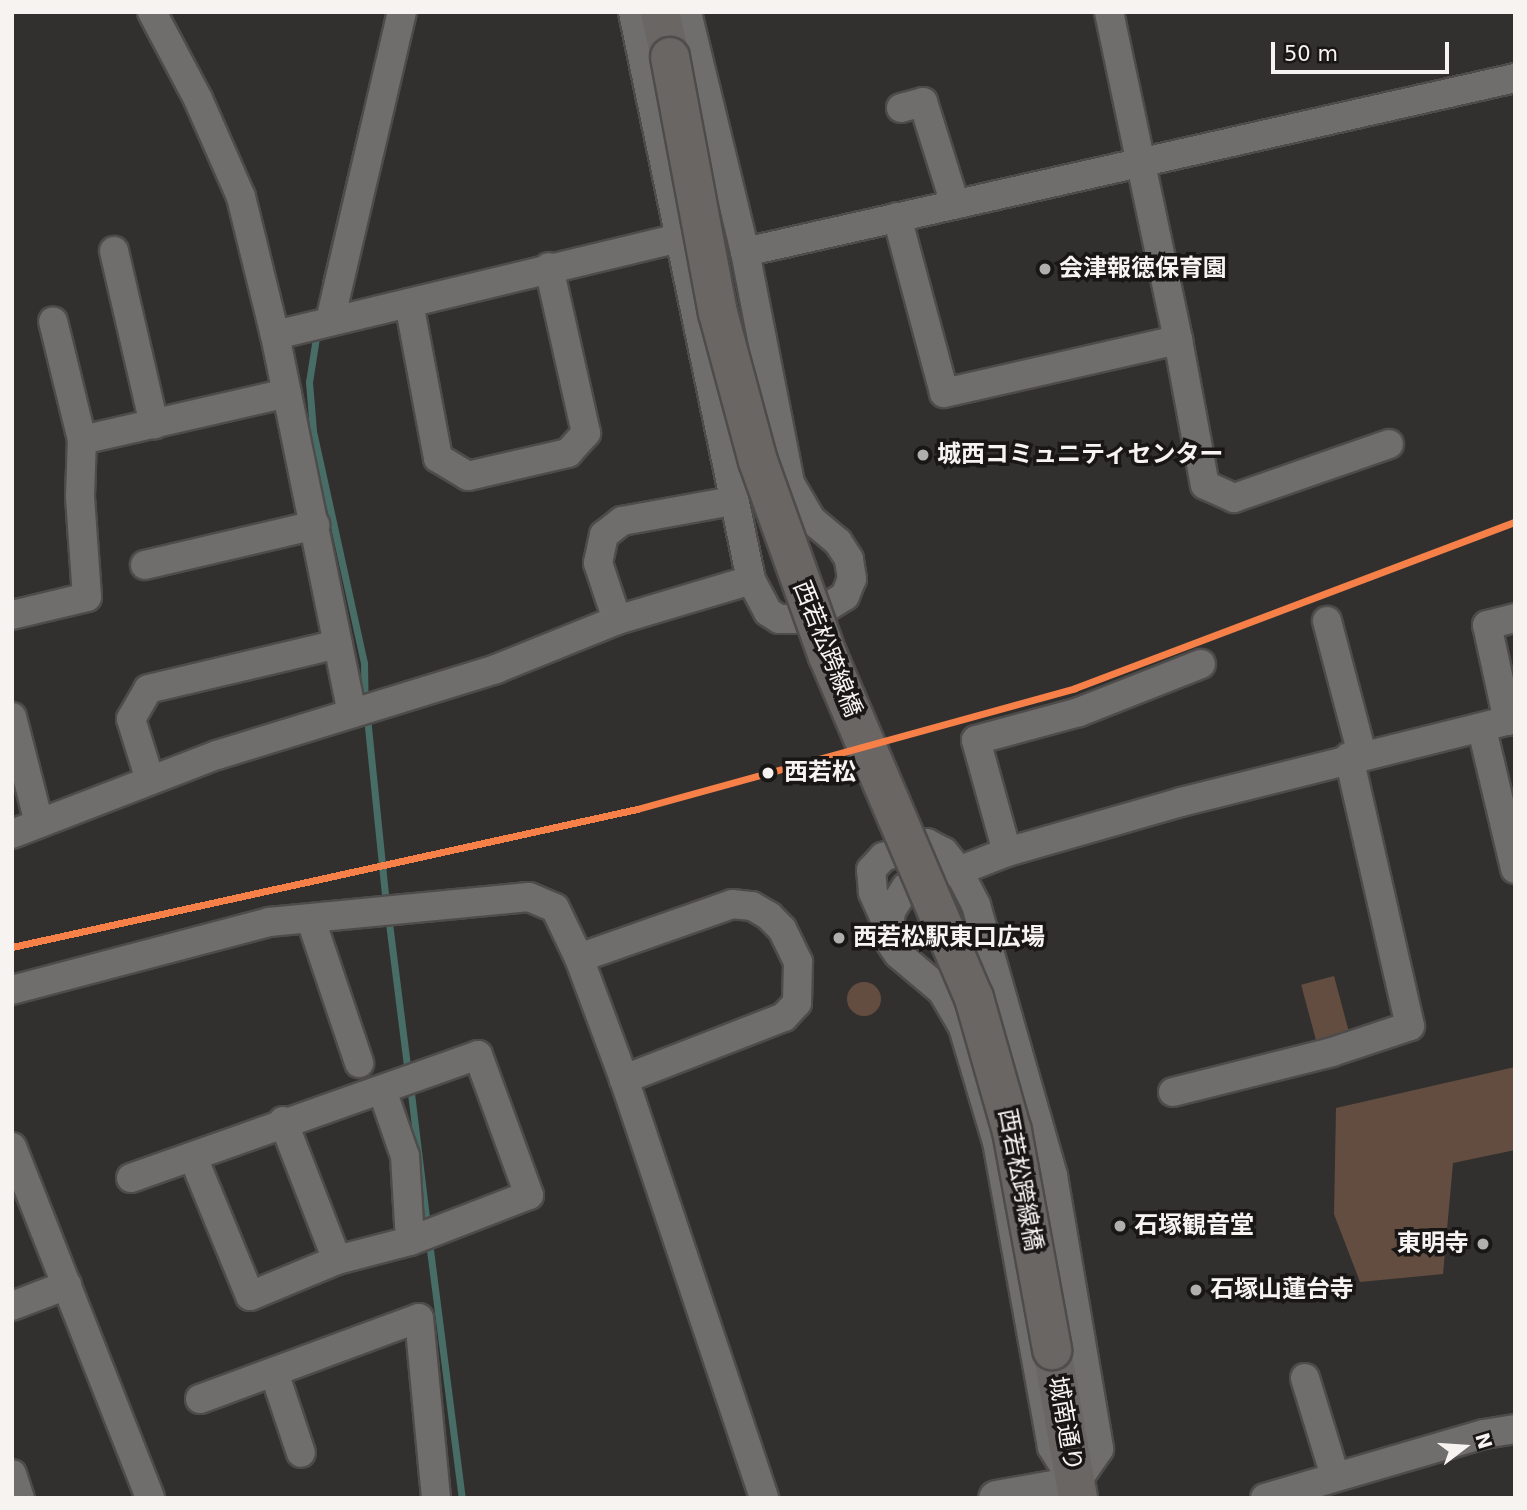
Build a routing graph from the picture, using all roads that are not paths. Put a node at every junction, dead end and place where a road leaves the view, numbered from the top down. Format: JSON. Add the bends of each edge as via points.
{"nodes":[{"id":1,"x":152,"y":12,"type":"edge"},
{"id":2,"x":401,"y":12,"type":"edge"},
{"id":3,"x":633,"y":12,"type":"edge"},
{"id":4,"x":660,"y":12,"type":"edge"},
{"id":5,"x":687,"y":12,"type":"edge"},
{"id":6,"x":1109,"y":12,"type":"edge"},
{"id":7,"x":1515,"y":78,"type":"edge"},
{"id":8,"x":901,"y":108,"type":"dead end"},
{"id":9,"x":1143,"y":161,"type":"junction"},
{"id":10,"x":955,"y":204,"type":"junction"},
{"id":11,"x":897,"y":217,"type":"junction"},
{"id":12,"x":680,"y":237,"type":"junction"},
{"id":13,"x":114,"y":251,"type":"dead end"},
{"id":14,"x":745,"y":252,"type":"junction"},
{"id":15,"x":549,"y":267,"type":"junction"},
{"id":16,"x":408,"y":303,"type":"junction"},
{"id":17,"x":53,"y":321,"type":"dead end"},
{"id":18,"x":321,"y":323,"type":"junction"},
{"id":19,"x":275,"y":335,"type":"junction"},
{"id":20,"x":1178,"y":340,"type":"junction"},
{"id":21,"x":287,"y":393,"type":"junction"},
{"id":22,"x":154,"y":424,"type":"junction"},
{"id":23,"x":82,"y":440,"type":"junction"},
{"id":24,"x":1389,"y":444,"type":"dead end"},
{"id":25,"x":732,"y":501,"type":"junction"},
{"id":26,"x":315,"y":525,"type":"junction"},
{"id":27,"x":145,"y":565,"type":"dead end"},
{"id":28,"x":751,"y":580,"type":"junction"},
{"id":29,"x":12,"y":615,"type":"edge"},
{"id":30,"x":1515,"y":618,"type":"edge"},
{"id":31,"x":617,"y":620,"type":"junction"},
{"id":32,"x":1327,"y":621,"type":"dead end"},
{"id":33,"x":338,"y":644,"type":"junction"},
{"id":34,"x":1201,"y":664,"type":"dead end"},
{"id":35,"x":365,"y":709,"type":"junction"},
{"id":36,"x":12,"y":717,"type":"edge"},
{"id":37,"x":1502,"y":723,"type":"edge"},
{"id":38,"x":1355,"y":756,"type":"junction"},
{"id":39,"x":150,"y":780,"type":"junction"},
{"id":40,"x":39,"y":823,"type":"junction"},
{"id":41,"x":12,"y":834,"type":"edge"},
{"id":42,"x":1007,"y":852,"type":"junction"},
{"id":43,"x":959,"y":869,"type":"junction"},
{"id":44,"x":1515,"y":869,"type":"edge"},
{"id":45,"x":311,"y":920,"type":"junction"},
{"id":46,"x":887,"y":924,"type":"junction"},
{"id":47,"x":579,"y":958,"type":"junction"},
{"id":48,"x":12,"y":990,"type":"edge"},
{"id":49,"x":359,"y":1063,"type":"dead end"},
{"id":50,"x":624,"y":1079,"type":"junction"},
{"id":51,"x":402,"y":1083,"type":"junction"},
{"id":52,"x":1173,"y":1092,"type":"dead end"},
{"id":53,"x":283,"y":1121,"type":"junction"},
{"id":54,"x":12,"y":1147,"type":"edge"},
{"id":55,"x":193,"y":1157,"type":"junction"},
{"id":56,"x":131,"y":1178,"type":"dead end"},
{"id":57,"x":424,"y":1236,"type":"junction"},
{"id":58,"x":337,"y":1260,"type":"junction"},
{"id":59,"x":67,"y":1285,"type":"junction"},
{"id":60,"x":12,"y":1306,"type":"edge"},
{"id":61,"x":1052,"y":1350,"type":"joint"},
{"id":62,"x":275,"y":1371,"type":"junction"},
{"id":63,"x":1305,"y":1378,"type":"dead end"},
{"id":64,"x":200,"y":1399,"type":"dead end"},
{"id":65,"x":1515,"y":1429,"type":"edge"},
{"id":66,"x":301,"y":1453,"type":"dead end"},
{"id":67,"x":12,"y":1474,"type":"edge"},
{"id":68,"x":1335,"y":1476,"type":"junction"},
{"id":69,"x":1077,"y":1491,"type":"edge"},
{"id":70,"x":20,"y":1498,"type":"edge"},
{"id":71,"x":150,"y":1498,"type":"edge"},
{"id":72,"x":436,"y":1498,"type":"edge"},
{"id":73,"x":764,"y":1498,"type":"edge"},
{"id":74,"x":996,"y":1498,"type":"edge"},
{"id":75,"x":1265,"y":1498,"type":"edge"}],
"edges":[{"from":1,"to":19,"type":"street","via":[[198,99],[241,197]]},
{"from":2,"to":18,"type":"street"},
{"from":3,"to":12,"type":"street"},
{"from":4,"to":61,"type":"main road","name":"西若松跨線橋","bridge":true,"via":[[718,313],[758,461],[828,656],[974,998],[1012,1131]]},
{"from":5,"to":14,"type":"street"},
{"from":6,"to":9,"type":"street"},
{"from":7,"to":9,"type":"street"},
{"from":8,"to":10,"type":"street","via":[[923,102]]},
{"from":9,"to":10,"type":"street"},
{"from":9,"to":20,"type":"street"},
{"from":10,"to":11,"type":"street"},
{"from":11,"to":14,"type":"street"},
{"from":11,"to":20,"type":"street","via":[[944,393]]},
{"from":12,"to":15,"type":"street"},
{"from":12,"to":25,"type":"street"},
{"from":13,"to":22,"type":"street"},
{"from":14,"to":28,"type":"street","via":[[790,483],[811,519],[838,542],[849,559],[852,579],[835,605],[793,619],[779,619],[768,612]]},
{"from":15,"to":16,"type":"street"},
{"from":15,"to":16,"type":"street","via":[[586,433],[568,453],[468,476],[438,458]]},
{"from":16,"to":18,"type":"street"},
{"from":17,"to":23,"type":"street"},
{"from":18,"to":19,"type":"street"},
{"from":19,"to":21,"type":"street"},
{"from":20,"to":24,"type":"street","via":[[1205,485],[1234,498]]},
{"from":21,"to":22,"type":"street"},
{"from":21,"to":26,"type":"street"},
{"from":22,"to":23,"type":"street"},
{"from":23,"to":29,"type":"street","via":[[80,496],[87,597]]},
{"from":25,"to":28,"type":"street"},
{"from":25,"to":31,"type":"street","via":[[622,521],[604,535],[598,563]]},
{"from":26,"to":27,"type":"street"},
{"from":26,"to":33,"type":"street"},
{"from":28,"to":31,"type":"street"},
{"from":30,"to":37,"type":"street","via":[[1487,625]]},
{"from":31,"to":35,"type":"street","via":[[496,669]]},
{"from":32,"to":38,"type":"street"},
{"from":33,"to":35,"type":"street"},
{"from":33,"to":39,"type":"street","via":[[148,689],[131,719]]},
{"from":34,"to":42,"type":"street","via":[[1079,712],[975,740]]},
{"from":35,"to":39,"type":"street"},
{"from":36,"to":40,"type":"street"},
{"from":37,"to":38,"type":"street"},
{"from":37,"to":44,"type":"street"},
{"from":38,"to":42,"type":"street"},
{"from":38,"to":52,"type":"street","via":[[1410,1026],[1332,1052]]},
{"from":39,"to":40,"type":"street"},
{"from":40,"to":41,"type":"street"},
{"from":42,"to":43,"type":"street"},
{"from":43,"to":46,"type":"street","via":[[906,887]]},
{"from":43,"to":46,"type":"street","via":[[944,852],[927,843],[883,857],[871,870],[873,892]]},
{"from":43,"to":69,"type":"street","via":[[976,905],[1043,1130],[1084,1338],[1099,1449]]},
{"from":45,"to":47,"type":"street","via":[[529,897],[555,908]]},
{"from":45,"to":48,"type":"street","via":[[269,922]]},
{"from":45,"to":49,"type":"street"},
{"from":46,"to":69,"type":"street","via":[[888,939],[898,954],[942,991],[963,1027],[997,1142],[1052,1447]]},
{"from":47,"to":50,"type":"street"},
{"from":47,"to":50,"type":"street","via":[[732,904],[752,906],[769,916],[798,962],[797,1003],[784,1017]]},
{"from":50,"to":73,"type":"street"},
{"from":51,"to":53,"type":"street"},
{"from":51,"to":57,"type":"street","via":[[405,1156]]},
{"from":51,"to":57,"type":"street","via":[[478,1055],[529,1195]]},
{"from":53,"to":55,"type":"street"},
{"from":53,"to":58,"type":"street"},
{"from":54,"to":59,"type":"street"},
{"from":55,"to":56,"type":"street"},
{"from":55,"to":58,"type":"street","via":[[250,1296]]},
{"from":57,"to":58,"type":"street"},
{"from":59,"to":60,"type":"street"},
{"from":59,"to":71,"type":"street"},
{"from":61,"to":69,"type":"main road","name":"城南通り"},
{"from":62,"to":64,"type":"street"},
{"from":62,"to":66,"type":"street"},
{"from":62,"to":72,"type":"street","via":[[419,1318]]},
{"from":63,"to":68,"type":"street"},
{"from":65,"to":68,"type":"street"},
{"from":67,"to":70,"type":"street"},
{"from":68,"to":75,"type":"street"},
{"from":69,"to":74,"type":"street"}]}
